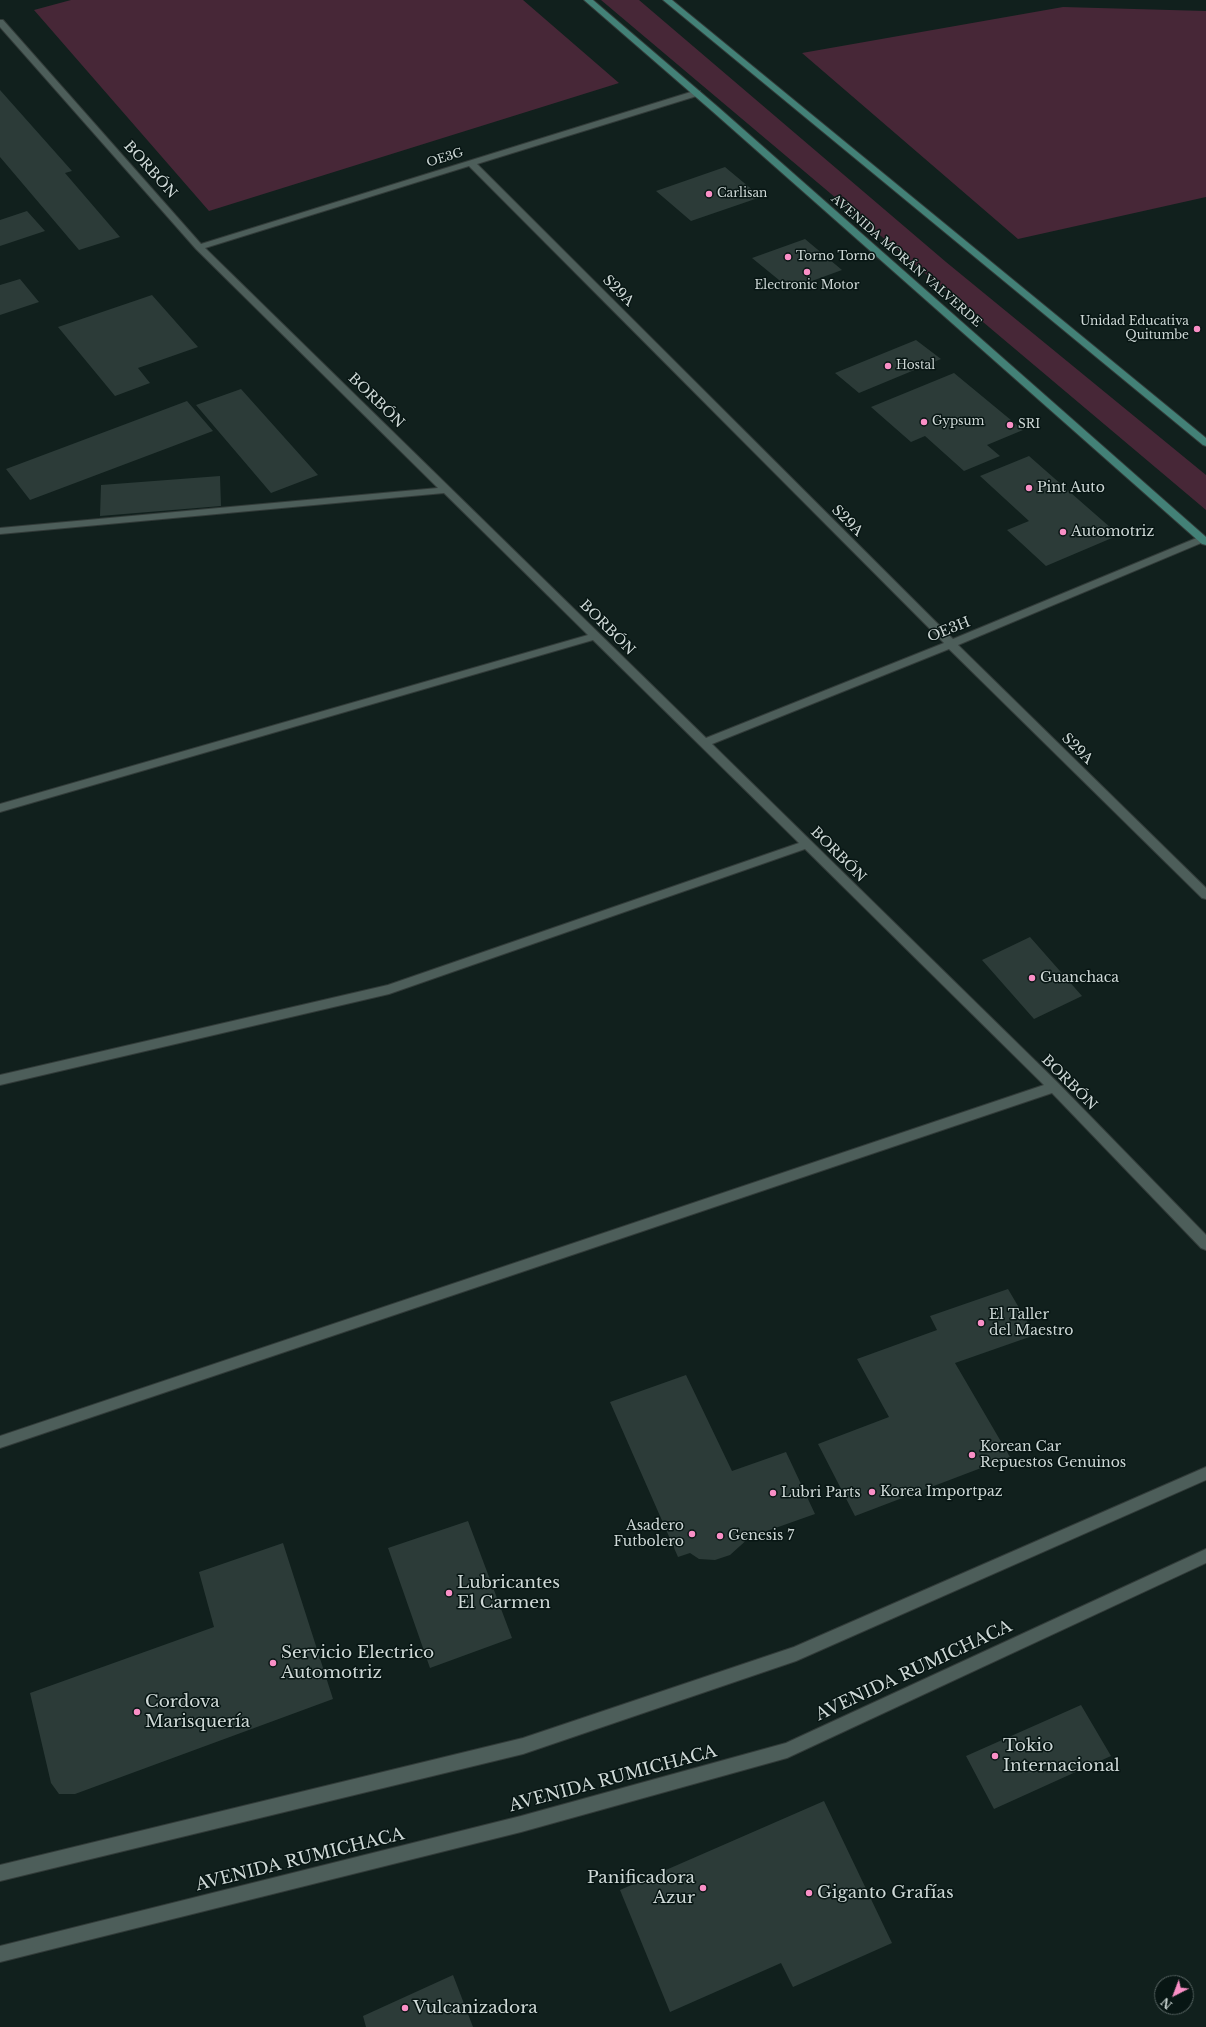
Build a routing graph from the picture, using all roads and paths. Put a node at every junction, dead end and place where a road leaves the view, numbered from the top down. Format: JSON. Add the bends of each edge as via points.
{"nodes":[{"id":1,"x":588,"y":0,"type":"edge"},
{"id":2,"x":667,"y":0,"type":"edge"},
{"id":3,"x":0,"y":22,"type":"edge"},
{"id":4,"x":697,"y":93,"type":"junction"},
{"id":5,"x":471,"y":163,"type":"junction"},
{"id":6,"x":199,"y":247,"type":"junction"},
{"id":7,"x":1206,"y":443,"type":"edge"},
{"id":8,"x":446,"y":490,"type":"junction"},
{"id":9,"x":0,"y":531,"type":"edge"},
{"id":10,"x":1205,"y":541,"type":"edge"},
{"id":11,"x":596,"y":636,"type":"junction"},
{"id":12,"x":951,"y":644,"type":"junction"},
{"id":13,"x":704,"y":743,"type":"junction"},
{"id":14,"x":0,"y":808,"type":"edge"},
{"id":15,"x":808,"y":844,"type":"junction"},
{"id":16,"x":1206,"y":895,"type":"edge"},
{"id":17,"x":0,"y":1080,"type":"edge"},
{"id":18,"x":1054,"y":1087,"type":"junction"},
{"id":19,"x":1206,"y":1244,"type":"edge"},
{"id":20,"x":0,"y":1442,"type":"edge"},
{"id":21,"x":1206,"y":1473,"type":"edge"},
{"id":22,"x":1206,"y":1556,"type":"edge"},
{"id":23,"x":0,"y":1873,"type":"edge"},
{"id":24,"x":0,"y":1954,"type":"edge"}],
"edges":[{"from":1,"to":4,"type":"main road","name":"AVENIDA MORÁN VALVERDE"},
{"from":2,"to":7,"type":"main road"},
{"from":3,"to":6,"type":"street","name":"BORBÓN"},
{"from":4,"to":5,"type":"street","name":"OE3G"},
{"from":4,"to":10,"type":"main road","name":"AVENIDA MORÁN VALVERDE"},
{"from":5,"to":6,"type":"street","name":"OE3G"},
{"from":5,"to":12,"type":"street","name":"S29A"},
{"from":6,"to":8,"type":"street","name":"BORBÓN"},
{"from":8,"to":9,"type":"street"},
{"from":8,"to":11,"type":"street","name":"BORBÓN"},
{"from":10,"to":12,"type":"street","name":"OE3H"},
{"from":11,"to":13,"type":"street","name":"BORBÓN"},
{"from":11,"to":14,"type":"street"},
{"from":12,"to":13,"type":"street","name":"OE3H"},
{"from":12,"to":16,"type":"street","name":"S29A"},
{"from":13,"to":15,"type":"street","name":"BORBÓN"},
{"from":15,"to":17,"type":"street","via":[[389,989]]},
{"from":15,"to":18,"type":"street","name":"BORBÓN"},
{"from":18,"to":19,"type":"street","name":"BORBÓN"},
{"from":18,"to":20,"type":"street"},
{"from":21,"to":23,"type":"street","via":[[796,1654],[524,1746]]},
{"from":22,"to":24,"type":"street","name":"AVENIDA RUMICHACA","via":[[788,1750],[521,1824]]}]}
